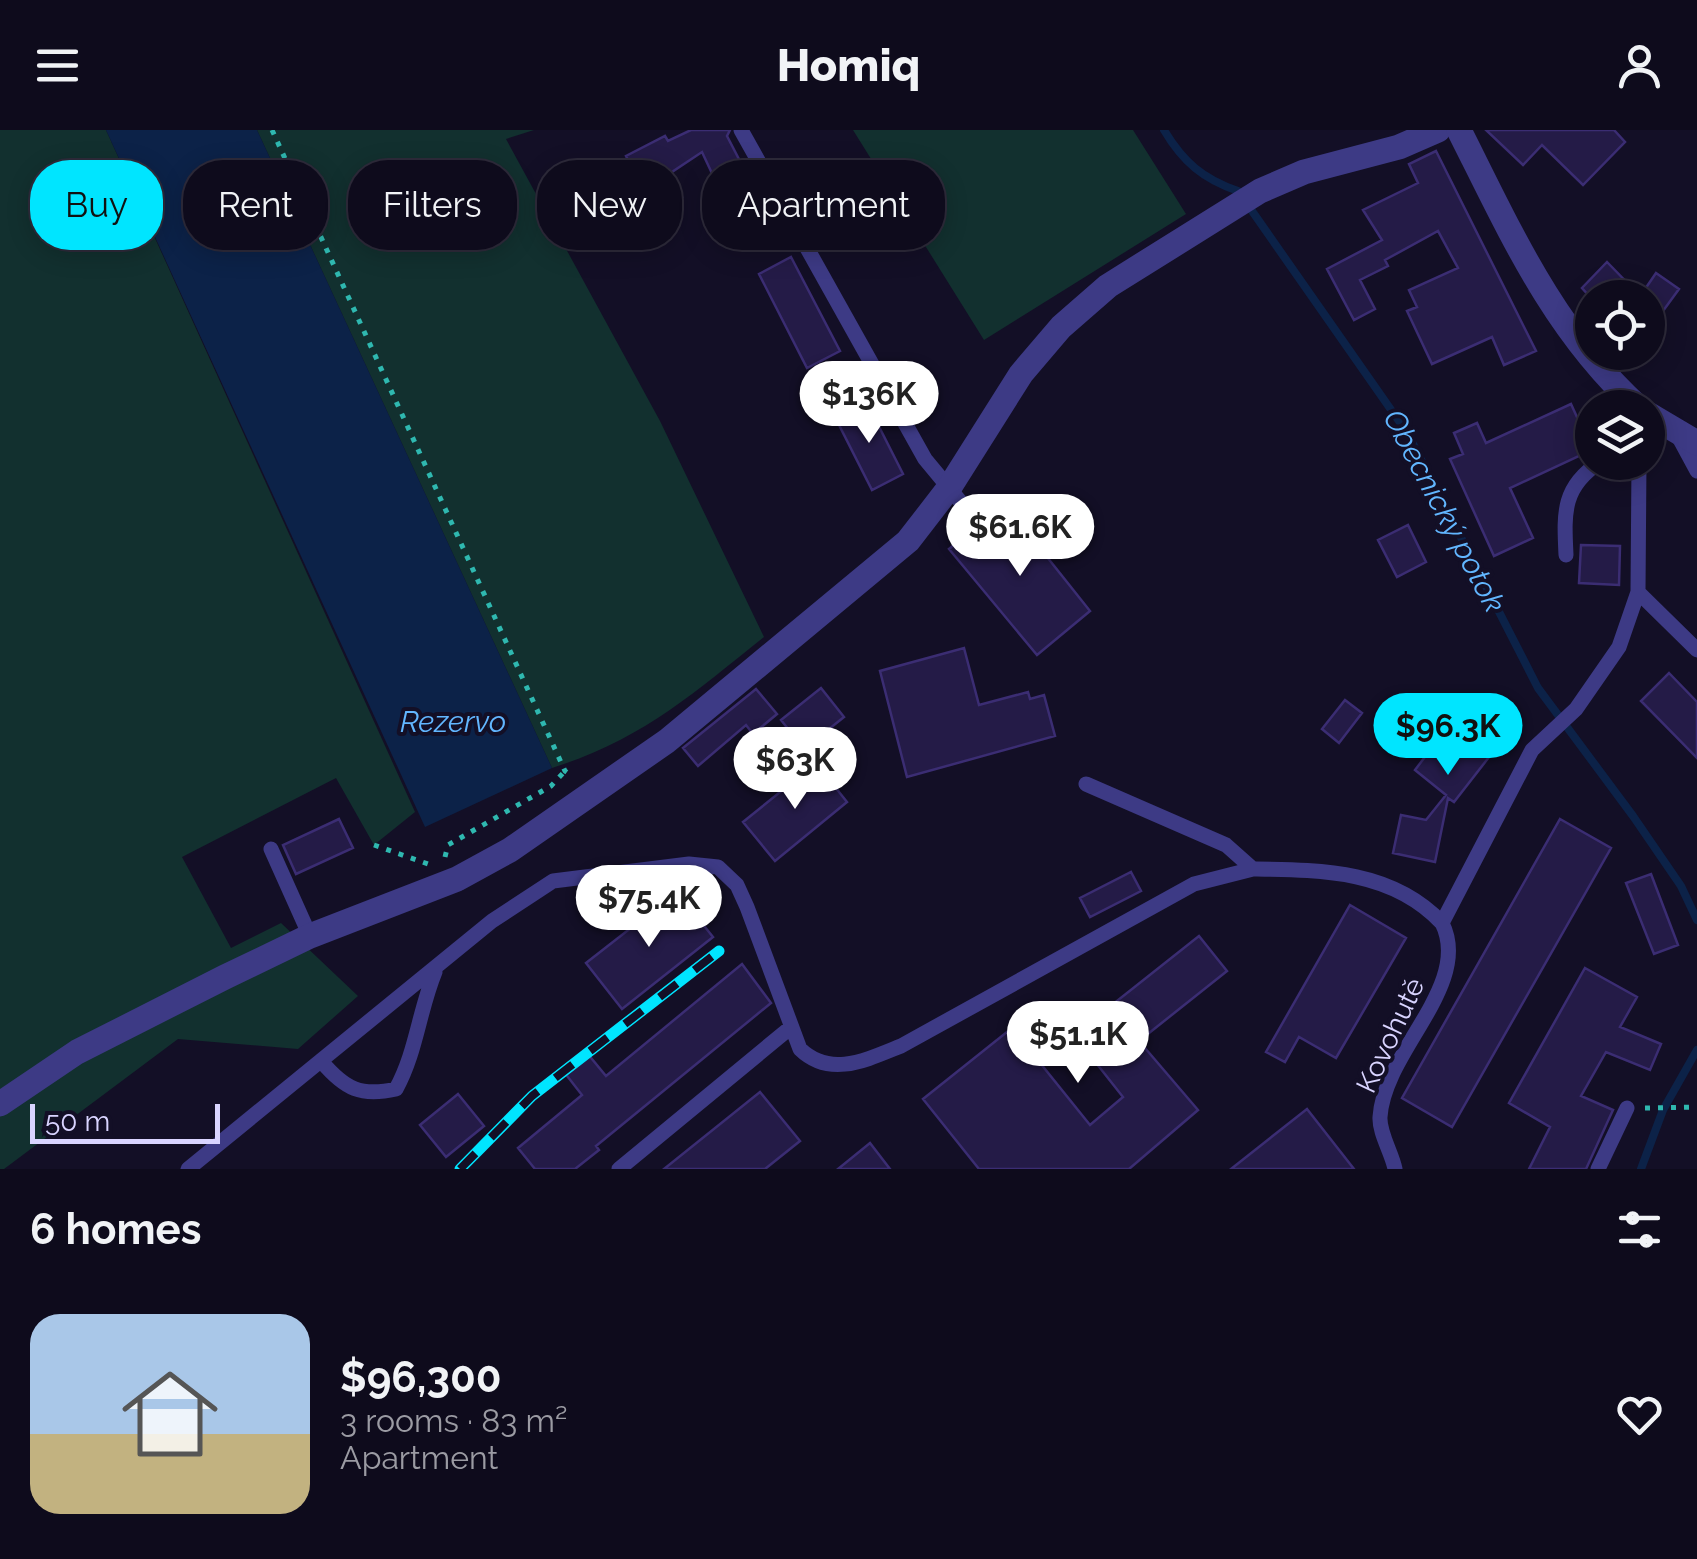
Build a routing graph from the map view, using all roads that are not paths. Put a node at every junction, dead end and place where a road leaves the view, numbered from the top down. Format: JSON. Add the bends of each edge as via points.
{"nodes":[{"id":1,"x":741,"y":130,"type":"edge"},
{"id":2,"x":1438,"y":130,"type":"edge"},
{"id":3,"x":1459,"y":130,"type":"edge"},
{"id":4,"x":1622,"y":390,"type":"edge"},
{"id":5,"x":1665,"y":425,"type":"edge"},
{"id":6,"x":1687,"y":439,"type":"edge"},
{"id":7,"x":1697,"y":471,"type":"edge"},
{"id":8,"x":1576,"y":480,"type":"edge"},
{"id":9,"x":1639,"y":480,"type":"edge"},
{"id":10,"x":957,"y":497,"type":"junction"},
{"id":11,"x":1566,"y":555,"type":"dead end"},
{"id":12,"x":1638,"y":592,"type":"junction"},
{"id":13,"x":1697,"y":650,"type":"edge"},
{"id":14,"x":1086,"y":784,"type":"dead end"},
{"id":15,"x":271,"y":848,"type":"dead end"},
{"id":16,"x":1253,"y":869,"type":"junction"},
{"id":17,"x":1442,"y":923,"type":"junction"},
{"id":18,"x":310,"y":936,"type":"junction"},
{"id":19,"x":436,"y":969,"type":"junction"},
{"id":20,"x":790,"y":1028,"type":"junction"},
{"id":21,"x":322,"y":1062,"type":"junction"},
{"id":22,"x":0,"y":1104,"type":"edge"},
{"id":23,"x":1633,"y":1108,"type":"road end"},
{"id":24,"x":188,"y":1169,"type":"edge"},
{"id":25,"x":619,"y":1169,"type":"edge"},
{"id":26,"x":1395,"y":1169,"type":"edge"},
{"id":27,"x":1598,"y":1169,"type":"edge"}],
"edges":[{"from":1,"to":10,"type":"lane","via":[[925,459]]},
{"from":2,"to":10,"type":"street","via":[[1260,191],[1108,286],[1022,374]]},
{"from":3,"to":4,"type":"street","via":[[1538,286],[1569,334]]},
{"from":5,"to":6,"type":"street"},
{"from":6,"to":7,"type":"lane"},
{"from":8,"to":11,"type":"lane","via":[[1567,492]]},
{"from":9,"to":12,"type":"lane"},
{"from":10,"to":18,"type":"street","via":[[836,606],[667,741],[510,850]]},
{"from":12,"to":13,"type":"lane"},
{"from":12,"to":17,"type":"lane","via":[[1619,647],[1576,709],[1532,750]]},
{"from":14,"to":16,"type":"lane","via":[[1226,845]]},
{"from":15,"to":18,"type":"lane"},
{"from":16,"to":17,"type":"lane","via":[[1326,870],[1396,887]]},
{"from":16,"to":20,"type":"lane","via":[[1194,884],[901,1046],[860,1062],[813,1062]]},
{"from":17,"to":26,"type":"lane","name":"Kovohutě","via":[[1450,940],[1448,971],[1400,1058],[1379,1119]]},
{"from":18,"to":22,"type":"street","via":[[78,1052]]},
{"from":19,"to":20,"type":"lane","via":[[553,881],[689,864],[718,867],[747,907]]},
{"from":19,"to":21,"type":"lane"},
{"from":19,"to":21,"type":"lane","via":[[418,1015],[410,1064],[396,1089],[371,1095],[342,1086]]},
{"from":20,"to":25,"type":"lane"},
{"from":21,"to":24,"type":"lane"},
{"from":23,"to":27,"type":"lane"}]}
